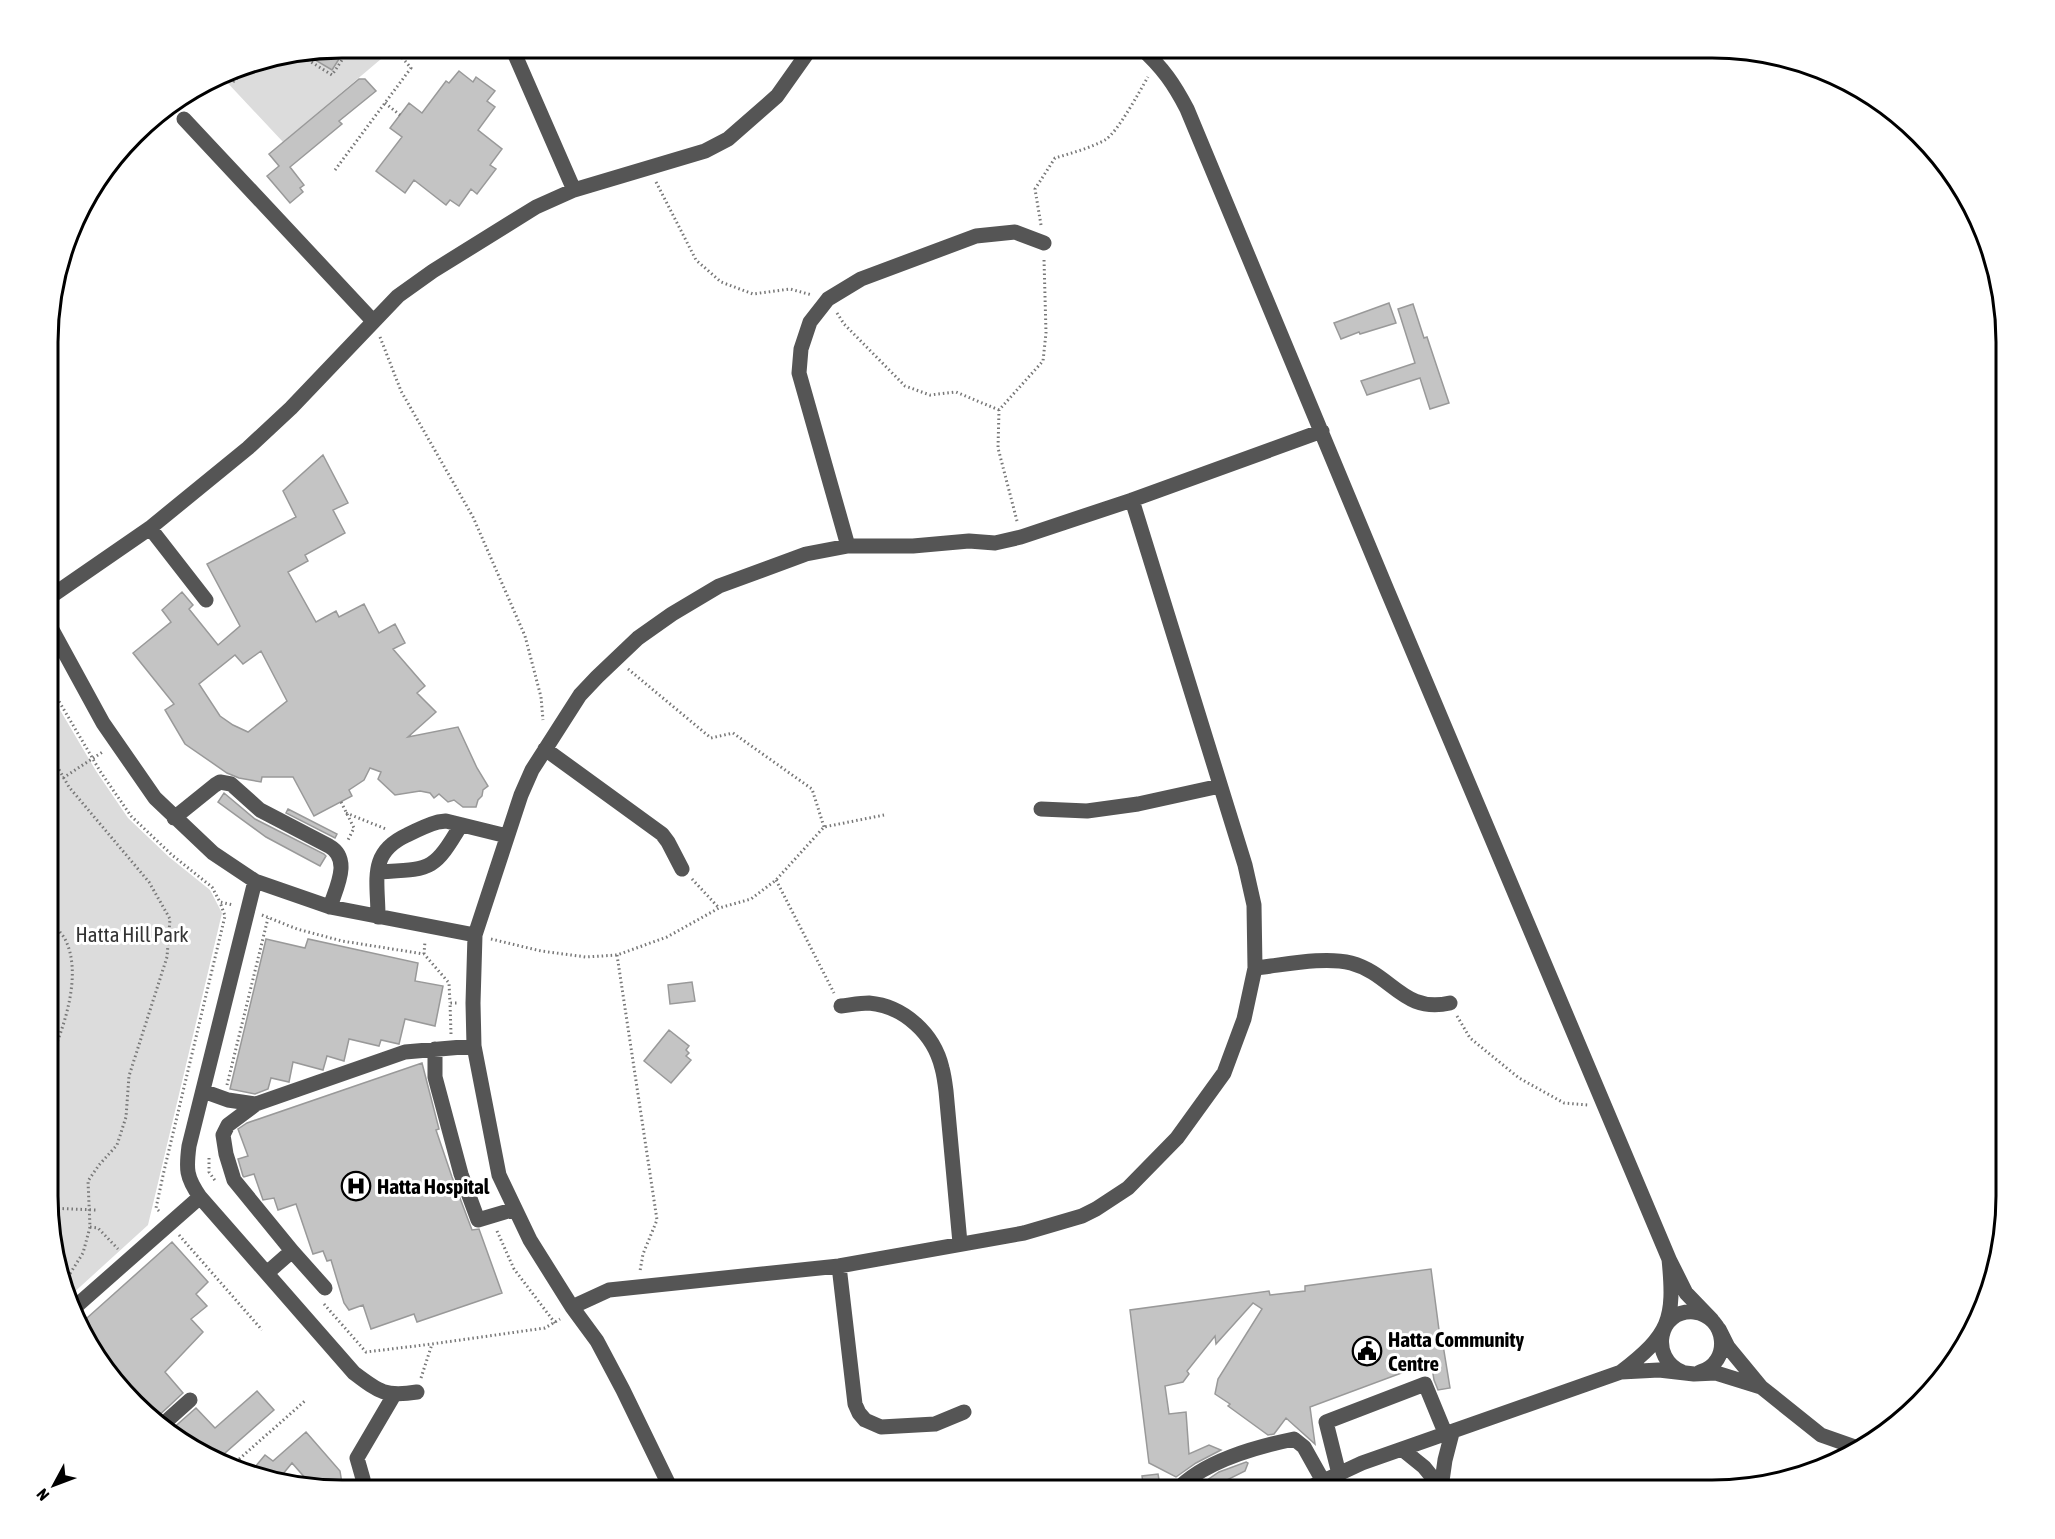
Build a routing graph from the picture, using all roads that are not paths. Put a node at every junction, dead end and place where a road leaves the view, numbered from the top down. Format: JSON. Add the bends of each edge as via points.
{"nodes":[{"id":1,"x":516,"y":58,"type":"edge"},
{"id":2,"x":804,"y":58,"type":"edge"},
{"id":3,"x":1152,"y":58,"type":"edge"},
{"id":4,"x":184,"y":119,"type":"dead end"},
{"id":5,"x":574,"y":190,"type":"junction"},
{"id":6,"x":1044,"y":243,"type":"road end"},
{"id":7,"x":374,"y":321,"type":"junction"},
{"id":8,"x":1322,"y":431,"type":"junction"},
{"id":9,"x":1132,"y":500,"type":"junction"},
{"id":10,"x":150,"y":528,"type":"junction"},
{"id":11,"x":848,"y":546,"type":"junction"},
{"id":12,"x":58,"y":591,"type":"edge"},
{"id":13,"x":206,"y":600,"type":"dead end"},
{"id":14,"x":58,"y":641,"type":"edge"},
{"id":15,"x":545,"y":749,"type":"junction"},
{"id":16,"x":1220,"y":786,"type":"junction"},
{"id":17,"x":1041,"y":809,"type":"dead end"},
{"id":18,"x":174,"y":818,"type":"junction"},
{"id":19,"x":461,"y":825,"type":"junction"},
{"id":20,"x":507,"y":836,"type":"junction"},
{"id":21,"x":682,"y":869,"type":"road end"},
{"id":22,"x":378,"y":872,"type":"junction"},
{"id":23,"x":255,"y":881,"type":"junction"},
{"id":24,"x":330,"y":907,"type":"junction"},
{"id":25,"x":378,"y":917,"type":"junction"},
{"id":26,"x":475,"y":935,"type":"junction"},
{"id":27,"x":1255,"y":968,"type":"junction"},
{"id":28,"x":1449,"y":1003,"type":"road end"},
{"id":29,"x":841,"y":1006,"type":"road end"},
{"id":30,"x":474,"y":1046,"type":"junction"},
{"id":31,"x":435,"y":1049,"type":"junction"},
{"id":32,"x":203,"y":1091,"type":"junction"},
{"id":33,"x":256,"y":1104,"type":"junction"},
{"id":34,"x":200,"y":1197,"type":"junction"},
{"id":35,"x":515,"y":1209,"type":"junction"},
{"id":36,"x":960,"y":1243,"type":"junction"},
{"id":37,"x":292,"y":1251,"type":"junction"},
{"id":38,"x":1669,"y":1258,"type":"junction"},
{"id":39,"x":839,"y":1266,"type":"junction"},
{"id":40,"x":267,"y":1273,"type":"junction"},
{"id":41,"x":323,"y":1294,"type":"road end"},
{"id":42,"x":79,"y":1303,"type":"edge"},
{"id":43,"x":572,"y":1307,"type":"junction"},
{"id":44,"x":1667,"y":1324,"type":"junction"},
{"id":45,"x":1716,"y":1324,"type":"junction"},
{"id":46,"x":1621,"y":1372,"type":"junction"},
{"id":47,"x":1689,"y":1373,"type":"junction"},
{"id":48,"x":1761,"y":1387,"type":"junction"},
{"id":49,"x":417,"y":1392,"type":"road end"},
{"id":50,"x":394,"y":1395,"type":"junction"},
{"id":51,"x":190,"y":1400,"type":"dead end"},
{"id":52,"x":964,"y":1412,"type":"dead end"},
{"id":53,"x":168,"y":1420,"type":"edge"},
{"id":54,"x":1449,"y":1434,"type":"junction"},
{"id":55,"x":1848,"y":1445,"type":"edge"},
{"id":56,"x":1404,"y":1450,"type":"junction"},
{"id":57,"x":1339,"y":1474,"type":"junction"},
{"id":58,"x":363,"y":1480,"type":"edge"},
{"id":59,"x":667,"y":1480,"type":"edge"},
{"id":60,"x":1188,"y":1480,"type":"edge"},
{"id":61,"x":1322,"y":1480,"type":"edge"},
{"id":62,"x":1325,"y":1480,"type":"edge"},
{"id":63,"x":1435,"y":1480,"type":"edge"},
{"id":64,"x":1442,"y":1480,"type":"edge"}],
"edges":[{"from":1,"to":5,"type":"street"},
{"from":2,"to":5,"type":"street","via":[[777,96],[728,139],[705,151]]},
{"from":3,"to":8,"type":"street","via":[[1188,109]]},
{"from":4,"to":7,"type":"street"},
{"from":5,"to":7,"type":"street","via":[[536,207],[433,271],[398,296]]},
{"from":6,"to":11,"type":"street","via":[[1015,232],[976,236],[861,279],[828,299],[810,322],[801,349],[799,373]]},
{"from":7,"to":10,"type":"street","via":[[248,448]]},
{"from":8,"to":9,"type":"street"},
{"from":8,"to":38,"type":"street"},
{"from":9,"to":11,"type":"street","via":[[995,543],[969,540],[913,546]]},
{"from":9,"to":16,"type":"street"},
{"from":10,"to":12,"type":"street"},
{"from":10,"to":13,"type":"street"},
{"from":11,"to":15,"type":"street","via":[[806,554],[719,586],[672,614],[638,638],[580,695]]},
{"from":14,"to":18,"type":"street","via":[[103,723],[155,798]]},
{"from":15,"to":20,"type":"street","via":[[528,778]]},
{"from":15,"to":21,"type":"street","via":[[662,834]]},
{"from":16,"to":17,"type":"street","via":[[1087,811]]},
{"from":16,"to":27,"type":"street","via":[[1254,904]]},
{"from":18,"to":23,"type":"street","via":[[213,853]]},
{"from":18,"to":24,"type":"street","via":[[215,784],[226,782],[235,787],[260,810],[334,849],[342,866]]},
{"from":19,"to":20,"type":"street"},
{"from":19,"to":22,"type":"street","via":[[446,851],[429,866]]},
{"from":19,"to":22,"type":"street","via":[[438,822],[399,838],[385,849]]},
{"from":20,"to":26,"type":"street"},
{"from":22,"to":25,"type":"street"},
{"from":23,"to":24,"type":"street"},
{"from":23,"to":32,"type":"street"},
{"from":24,"to":25,"type":"street"},
{"from":25,"to":26,"type":"street"},
{"from":26,"to":30,"type":"street"},
{"from":27,"to":28,"type":"street","via":[[1331,961],[1352,963],[1374,973],[1415,1003],[1434,1007]]},
{"from":27,"to":36,"type":"street","via":[[1244,1018],[1224,1073],[1177,1138],[1128,1188],[1082,1216],[1024,1233]]},
{"from":29,"to":36,"type":"street","via":[[869,1003],[896,1009],[918,1025],[933,1044],[946,1091]]},
{"from":30,"to":31,"type":"street"},
{"from":30,"to":35,"type":"street","via":[[499,1175]]},
{"from":31,"to":33,"type":"street","via":[[405,1052]]},
{"from":31,"to":35,"type":"street","via":[[435,1077],[461,1174],[478,1220]]},
{"from":32,"to":33,"type":"street"},
{"from":32,"to":34,"type":"street","via":[[187,1161],[190,1182]]},
{"from":33,"to":37,"type":"street","via":[[228,1125],[223,1135],[226,1154],[234,1180]]},
{"from":34,"to":40,"type":"street"},
{"from":34,"to":42,"type":"street"},
{"from":35,"to":43,"type":"street"},
{"from":36,"to":39,"type":"street"},
{"from":37,"to":40,"type":"street"},
{"from":37,"to":41,"type":"street"},
{"from":38,"to":44,"type":"street","via":[[1671,1303]]},
{"from":38,"to":45,"type":"street","via":[[1686,1293]]},
{"from":39,"to":43,"type":"street","via":[[609,1290]]},
{"from":39,"to":52,"type":"street","via":[[859,1413],[872,1425],[881,1427],[935,1424]]},
{"from":40,"to":50,"type":"street","via":[[354,1373],[372,1387]]},
{"from":43,"to":59,"type":"street","via":[[597,1341],[624,1390]]},
{"from":44,"to":45,"type":"street","via":[[1674,1317],[1694,1312]]},
{"from":44,"to":46,"type":"street","via":[[1648,1350]]},
{"from":44,"to":47,"type":"street","via":[[1662,1333],[1663,1353],[1675,1369]]},
{"from":45,"to":47,"type":"street","via":[[1722,1338],[1719,1358],[1704,1371]]},
{"from":45,"to":48,"type":"street","via":[[1728,1347]]},
{"from":46,"to":47,"type":"street"},
{"from":46,"to":54,"type":"street"},
{"from":47,"to":48,"type":"street","via":[[1716,1373]]},
{"from":48,"to":55,"type":"street","via":[[1821,1435]]},
{"from":49,"to":50,"type":"street"},
{"from":50,"to":58,"type":"street","via":[[357,1458]]},
{"from":51,"to":53,"type":"street"},
{"from":54,"to":56,"type":"street"},
{"from":54,"to":57,"type":"street","via":[[1425,1384],[1326,1422]]},
{"from":54,"to":64,"type":"street"},
{"from":56,"to":57,"type":"street"},
{"from":56,"to":63,"type":"street"},
{"from":57,"to":62,"type":"street"},
{"from":60,"to":61,"type":"street","via":[[1251,1449],[1293,1439],[1304,1447]]}]}
